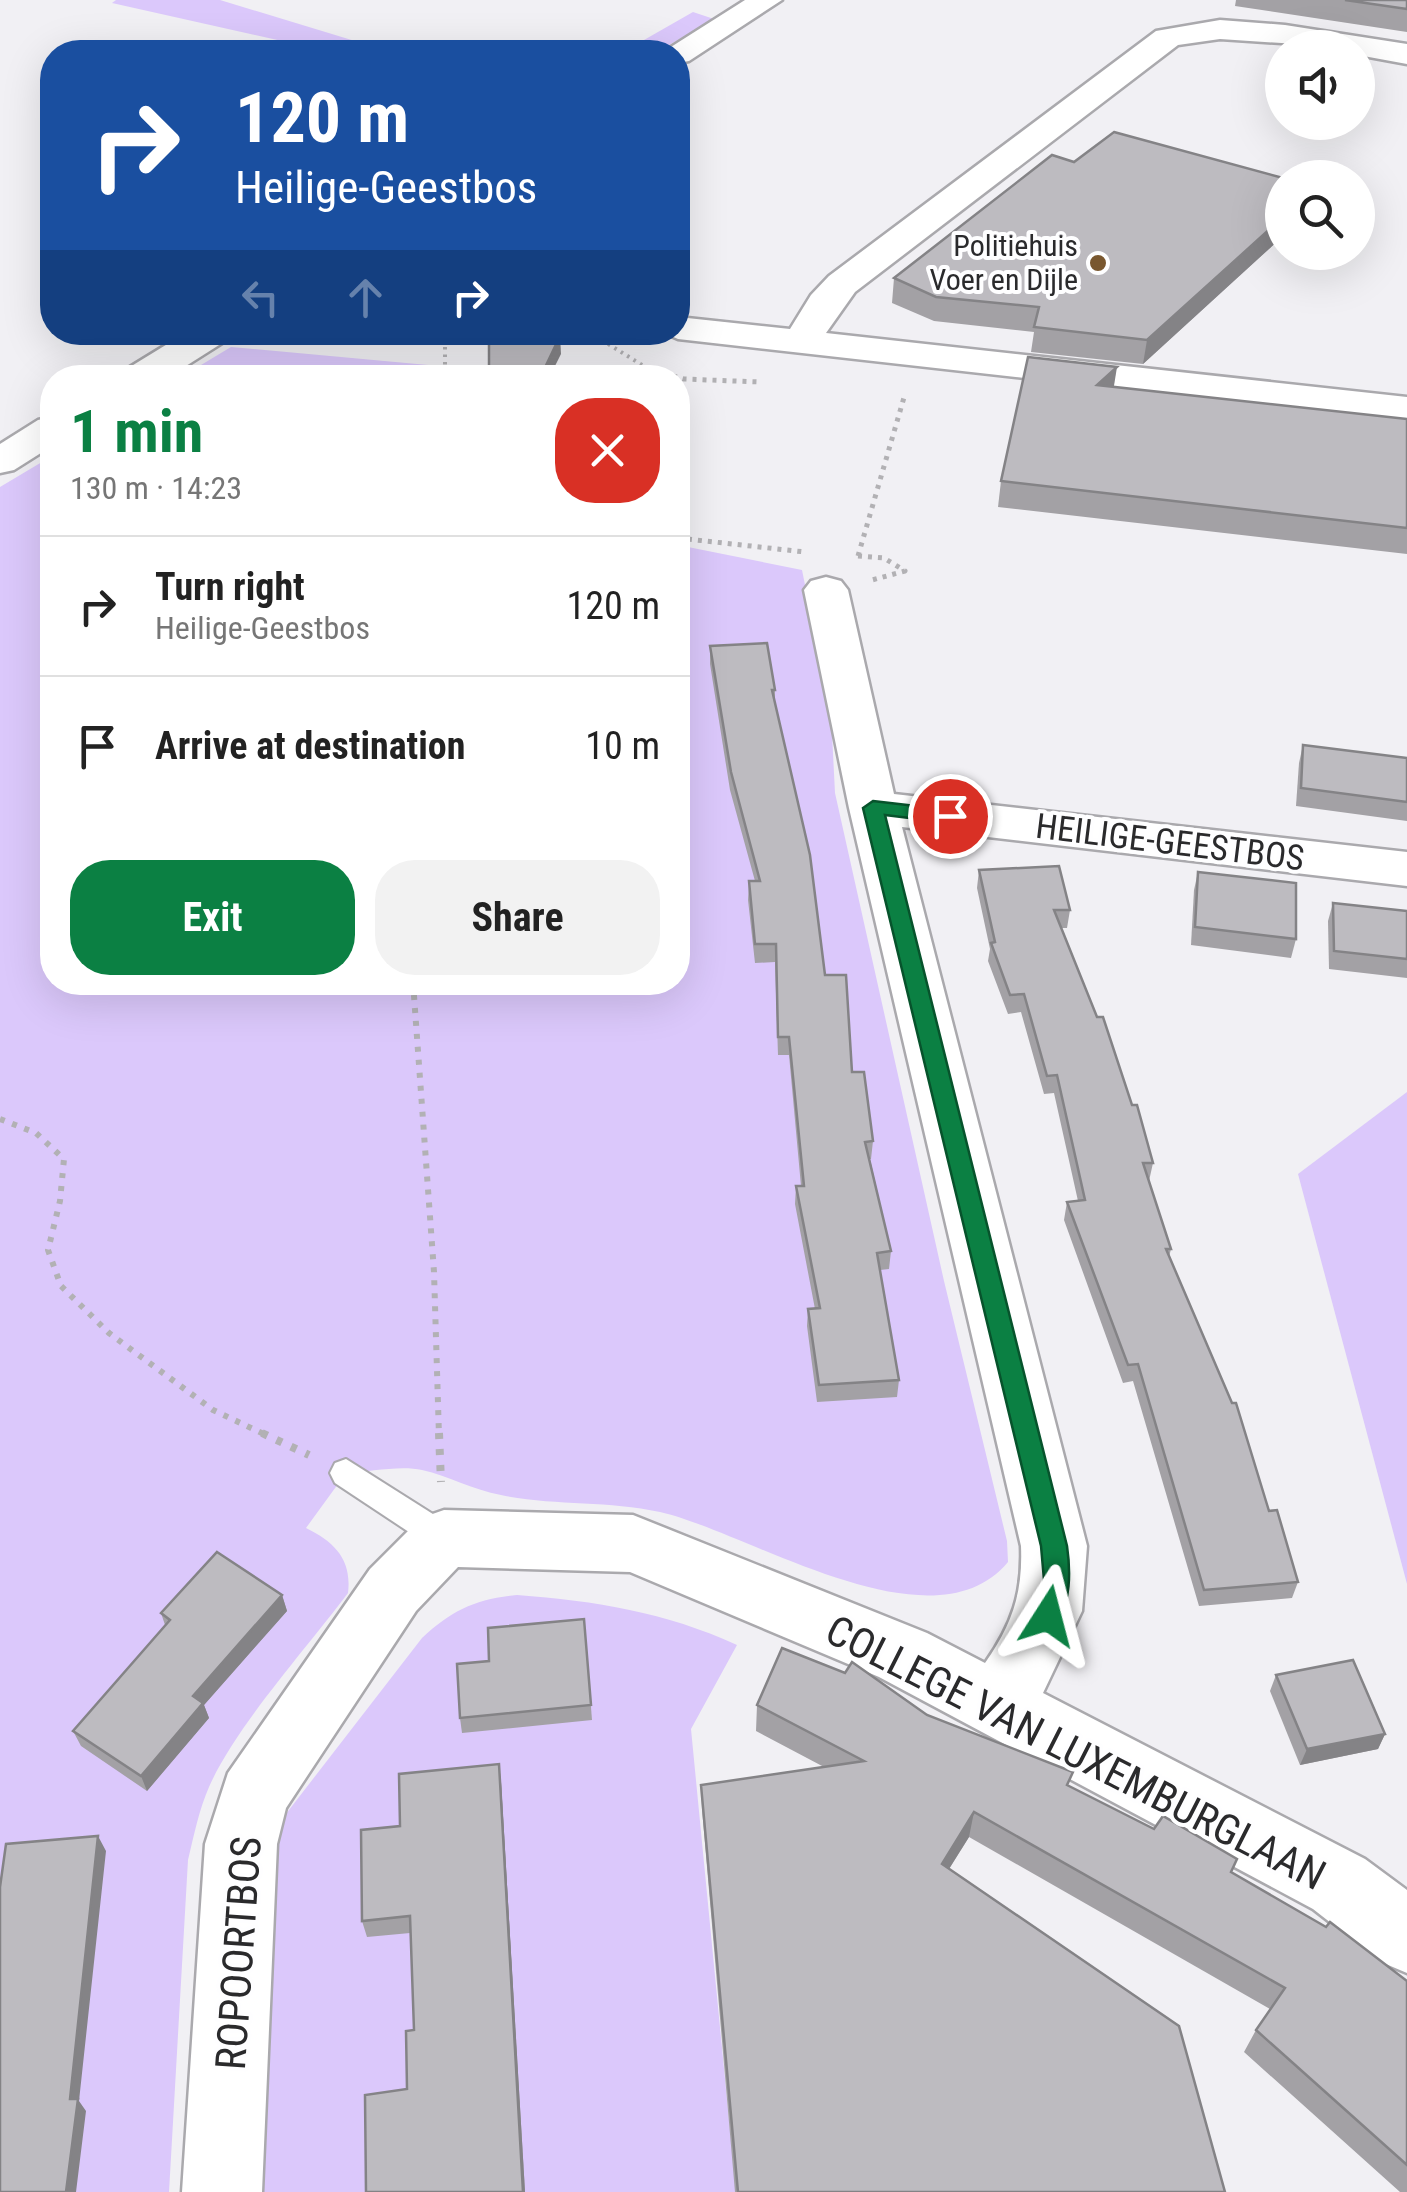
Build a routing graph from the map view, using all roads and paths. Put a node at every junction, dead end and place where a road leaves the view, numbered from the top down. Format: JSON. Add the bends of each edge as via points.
{"nodes":[{"id":1,"x":768,"y":0,"type":"edge"},
{"id":2,"x":690,"y":47,"type":"edge"},
{"id":3,"x":1407,"y":54,"type":"edge"},
{"id":4,"x":690,"y":329,"type":"edge"},
{"id":5,"x":802,"y":342,"type":"junction"},
{"id":6,"x":193,"y":345,"type":"edge"},
{"id":7,"x":916,"y":354,"type":"junction"},
{"id":8,"x":160,"y":365,"type":"edge"},
{"id":9,"x":1407,"y":410,"type":"edge"},
{"id":10,"x":40,"y":437,"type":"edge"},
{"id":11,"x":0,"y":461,"type":"edge"},
{"id":12,"x":842,"y":573,"type":"joint"},
{"id":13,"x":873,"y":808,"type":"junction"},
{"id":14,"x":1407,"y":869,"type":"edge"},
{"id":15,"x":414,"y":995,"type":"edge"},
{"id":16,"x":0,"y":1119,"type":"edge"},
{"id":17,"x":346,"y":1473,"type":"joint"},
{"id":18,"x":444,"y":1538,"type":"junction"},
{"id":19,"x":997,"y":1703,"type":"junction"},
{"id":20,"x":1407,"y":1936,"type":"edge"},
{"id":21,"x":222,"y":2192,"type":"edge"}],
"edges":[{"from":1,"to":2,"type":"street"},
{"from":3,"to":5,"type":"street","via":[[1234,29],[1167,38],[863,266],[824,303]]},
{"from":4,"to":5,"type":"street"},
{"from":5,"to":7,"type":"street"},
{"from":6,"to":8,"type":"street"},
{"from":7,"to":9,"type":"street"},
{"from":7,"to":12,"type":"path"},
{"from":10,"to":11,"type":"street"},
{"from":12,"to":13,"type":"street"},
{"from":13,"to":14,"type":"street","name":"HEILIGE-GEESTBOS"},
{"from":13,"to":19,"type":"street","via":[[1054,1546],[1058,1580],[1048,1616],[1029,1659]]},
{"from":15,"to":18,"type":"path"},
{"from":16,"to":17,"type":"path","via":[[36,1134],[64,1159],[48,1250],[60,1286],[109,1333],[213,1410]]},
{"from":17,"to":18,"type":"lane"},
{"from":18,"to":19,"type":"street","name":"COLLEGE VAN LUXEMBURGLAAN","via":[[633,1544],[903,1656]]},
{"from":18,"to":21,"type":"street","name":"ROPOORTBOS","via":[[393,1590],[253,1798],[241,1844]]},
{"from":19,"to":20,"type":"street","name":"COLLEGE VAN LUXEMBURGLAAN","via":[[1338,1884]]}]}
